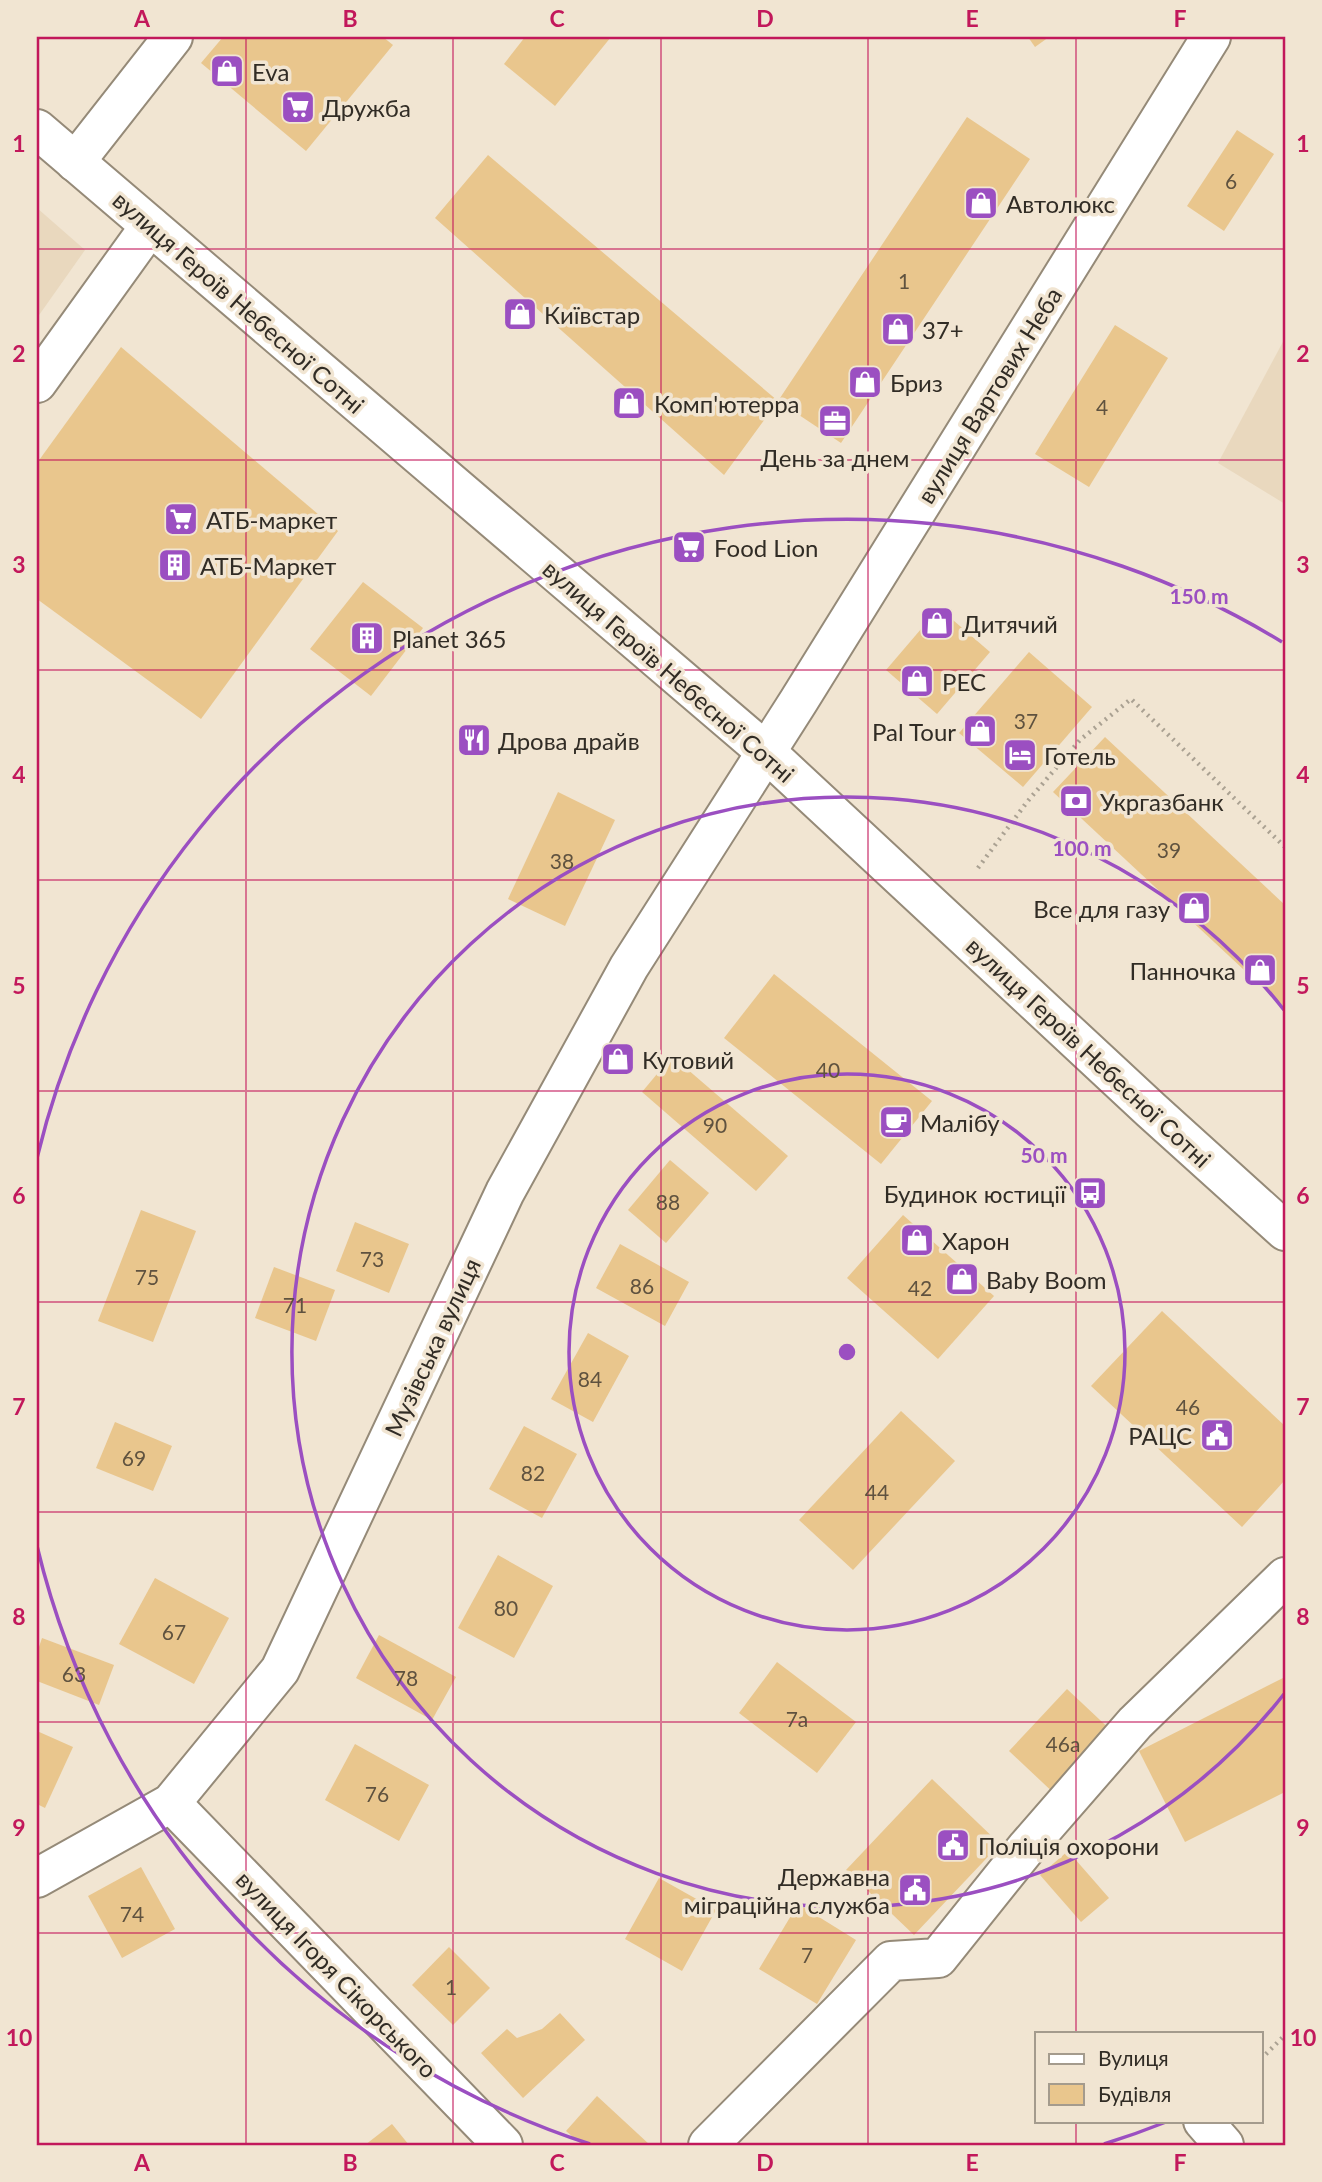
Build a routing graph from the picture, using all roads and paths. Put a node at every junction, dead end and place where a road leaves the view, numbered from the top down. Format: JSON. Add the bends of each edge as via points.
{"nodes":[{"id":1,"x":173,"y":37,"type":"edge"},
{"id":2,"x":1211,"y":37,"type":"edge"},
{"id":3,"x":37,"y":129,"type":"edge"},
{"id":4,"x":75,"y":162,"type":"junction"},
{"id":5,"x":150,"y":226,"type":"junction"},
{"id":6,"x":37,"y":383,"type":"edge"},
{"id":7,"x":765,"y":751,"type":"junction"},
{"id":8,"x":1285,"y":847,"type":"edge"},
{"id":9,"x":978,"y":868,"type":"dead end"},
{"id":10,"x":1283,"y":1225,"type":"edge"},
{"id":11,"x":1285,"y":1577,"type":"edge"},
{"id":12,"x":171,"y":1803,"type":"junction"},
{"id":13,"x":37,"y":1878,"type":"edge"},
{"id":14,"x":1285,"y":2035,"type":"edge"},
{"id":15,"x":1262,"y":2058,"type":"edge"},
{"id":16,"x":1204,"y":2122,"type":"edge"},
{"id":17,"x":503,"y":2145,"type":"edge"},
{"id":18,"x":708,"y":2145,"type":"edge"},
{"id":19,"x":1224,"y":2145,"type":"edge"}],
"edges":[{"from":1,"to":4,"type":"street"},
{"from":2,"to":7,"type":"street","name":"вулиця Вартових Неба"},
{"from":3,"to":4,"type":"street","name":"вулиця Героїв Небесної Сотні"},
{"from":4,"to":5,"type":"street","name":"вулиця Героїв Небесної Сотні"},
{"from":5,"to":6,"type":"street"},
{"from":5,"to":7,"type":"street","name":"вулиця Героїв Небесної Сотні"},
{"from":7,"to":10,"type":"street","name":"вулиця Героїв Небесної Сотні","via":[[1151,1111]]},
{"from":7,"to":12,"type":"street","name":"Музівська вулиця","via":[[629,967],[505,1192],[281,1670]]},
{"from":8,"to":9,"type":"path","via":[[1131,699],[1080,740]]},
{"from":11,"to":18,"type":"street","via":[[1135,1723],[938,1958],[891,1961]]},
{"from":12,"to":13,"type":"street","name":"Музівська вулиця"},
{"from":12,"to":17,"type":"street","name":"вулиця Ігоря Сікорського"},
{"from":14,"to":15,"type":"path"},
{"from":16,"to":19,"type":"street"}]}
